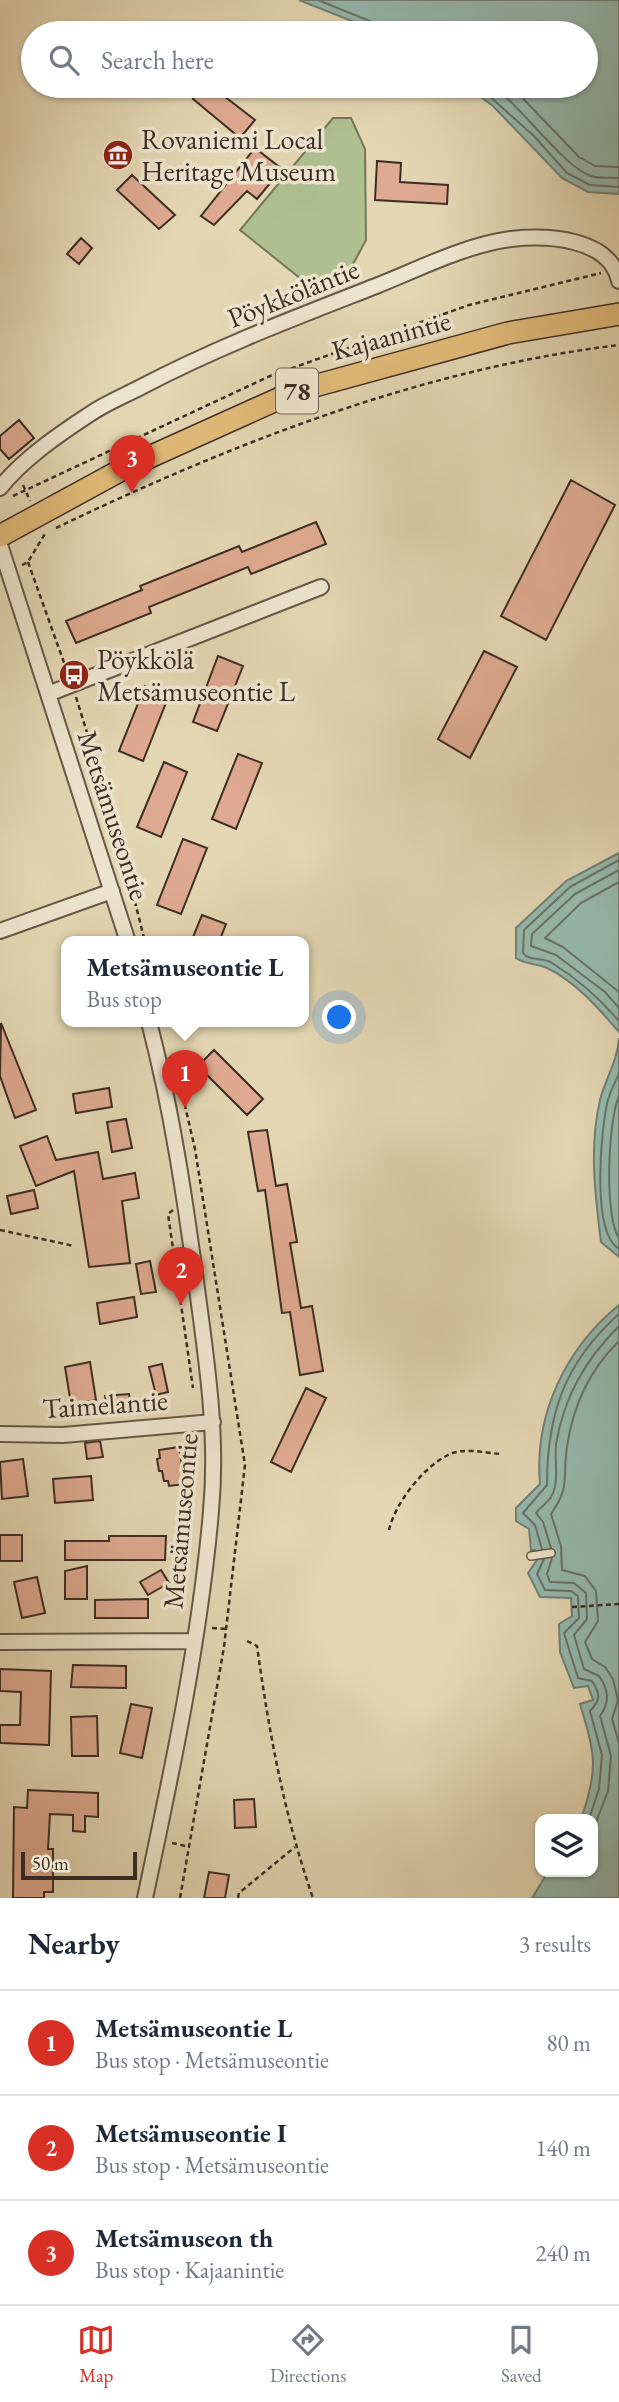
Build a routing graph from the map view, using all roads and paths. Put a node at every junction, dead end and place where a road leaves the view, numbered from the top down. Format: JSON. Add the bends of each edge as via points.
{"nodes":[{"id":1,"x":619,"y":281,"type":"edge"},
{"id":2,"x":619,"y":314,"type":"edge"},
{"id":3,"x":619,"y":345,"type":"edge"},
{"id":4,"x":0,"y":488,"type":"edge"},
{"id":5,"x":0,"y":536,"type":"edge"},
{"id":6,"x":0,"y":545,"type":"edge"},
{"id":7,"x":28,"y":562,"type":"junction"},
{"id":8,"x":9,"y":573,"type":"junction"},
{"id":9,"x":321,"y":587,"type":"dead end"},
{"id":10,"x":72,"y":685,"type":"junction"},
{"id":11,"x":48,"y":694,"type":"junction"},
{"id":12,"x":112,"y":891,"type":"junction"},
{"id":13,"x":0,"y":931,"type":"edge"},
{"id":14,"x":126,"y":936,"type":"edge"},
{"id":15,"x":144,"y":936,"type":"edge"},
{"id":16,"x":150,"y":1027,"type":"edge"},
{"id":17,"x":186,"y":1208,"type":"junction"},
{"id":18,"x":0,"y":1230,"type":"edge"},
{"id":19,"x":74,"y":1246,"type":"dead end"},
{"id":20,"x":196,"y":1422,"type":"junction"},
{"id":21,"x":213,"y":1422,"type":"junction"},
{"id":22,"x":0,"y":1434,"type":"edge"},
{"id":23,"x":501,"y":1454,"type":"dead end"},
{"id":24,"x":388,"y":1530,"type":"dead end"},
{"id":25,"x":551,"y":1553,"type":"dead end"},
{"id":26,"x":531,"y":1556,"type":"dead end"},
{"id":27,"x":619,"y":1604,"type":"edge"},
{"id":28,"x":572,"y":1607,"type":"dead end"},
{"id":29,"x":247,"y":1641,"type":"dead end"},
{"id":30,"x":0,"y":1642,"type":"edge"},
{"id":31,"x":193,"y":1642,"type":"junction"},
{"id":32,"x":157,"y":1839,"type":"junction"},
{"id":33,"x":190,"y":1847,"type":"dead end"},
{"id":34,"x":295,"y":1847,"type":"junction"},
{"id":35,"x":145,"y":1898,"type":"edge"},
{"id":36,"x":238,"y":1898,"type":"edge"},
{"id":37,"x":313,"y":1898,"type":"edge"}],
"edges":[{"from":1,"to":4,"type":"street","name":"Pöykköläntie","via":[[610,259],[600,250],[548,239],[511,239],[473,248],[265,329],[169,372],[91,413],[16,469]]},
{"from":2,"to":5,"type":"main road","name":"Kajaanintie","number":"78","via":[[495,337],[296,391],[123,469]]},
{"from":3,"to":7,"type":"path","via":[[556,353],[446,378],[315,418],[45,533]]},
{"from":6,"to":8,"type":"street","name":"Metsämuseontie"},
{"from":7,"to":8,"type":"path"},
{"from":7,"to":10,"type":"path"},
{"from":8,"to":11,"type":"street","name":"Metsämuseontie"},
{"from":9,"to":10,"type":"street"},
{"from":10,"to":11,"type":"street"},
{"from":10,"to":15,"type":"path","via":[[116,826]]},
{"from":11,"to":12,"type":"street","name":"Metsämuseontie"},
{"from":12,"to":13,"type":"street"},
{"from":12,"to":14,"type":"street","name":"Metsämuseontie"},
{"from":16,"to":17,"type":"street","name":"Metsämuseontie"},
{"from":17,"to":20,"type":"path","via":[[168,1214]]},
{"from":17,"to":21,"type":"street","name":"Metsämuseontie"},
{"from":18,"to":19,"type":"path"},
{"from":20,"to":21,"type":"street","name":"Taimelantie"},
{"from":20,"to":22,"type":"street","name":"Taimelantie","via":[[63,1435]]},
{"from":21,"to":31,"type":"street","name":"Metsämuseontie","via":[[211,1511]]},
{"from":23,"to":24,"type":"path","via":[[465,1451],[448,1455],[400,1502]]},
{"from":25,"to":26,"type":"lane"},
{"from":27,"to":28,"type":"path"},
{"from":29,"to":34,"type":"path","via":[[257,1646],[270,1739]]},
{"from":30,"to":31,"type":"street"},
{"from":31,"to":32,"type":"street","name":"Metsämuseontie"},
{"from":32,"to":33,"type":"path"},
{"from":32,"to":35,"type":"street","name":"Metsämuseontie"},
{"from":34,"to":36,"type":"path"},
{"from":34,"to":37,"type":"path"}]}
